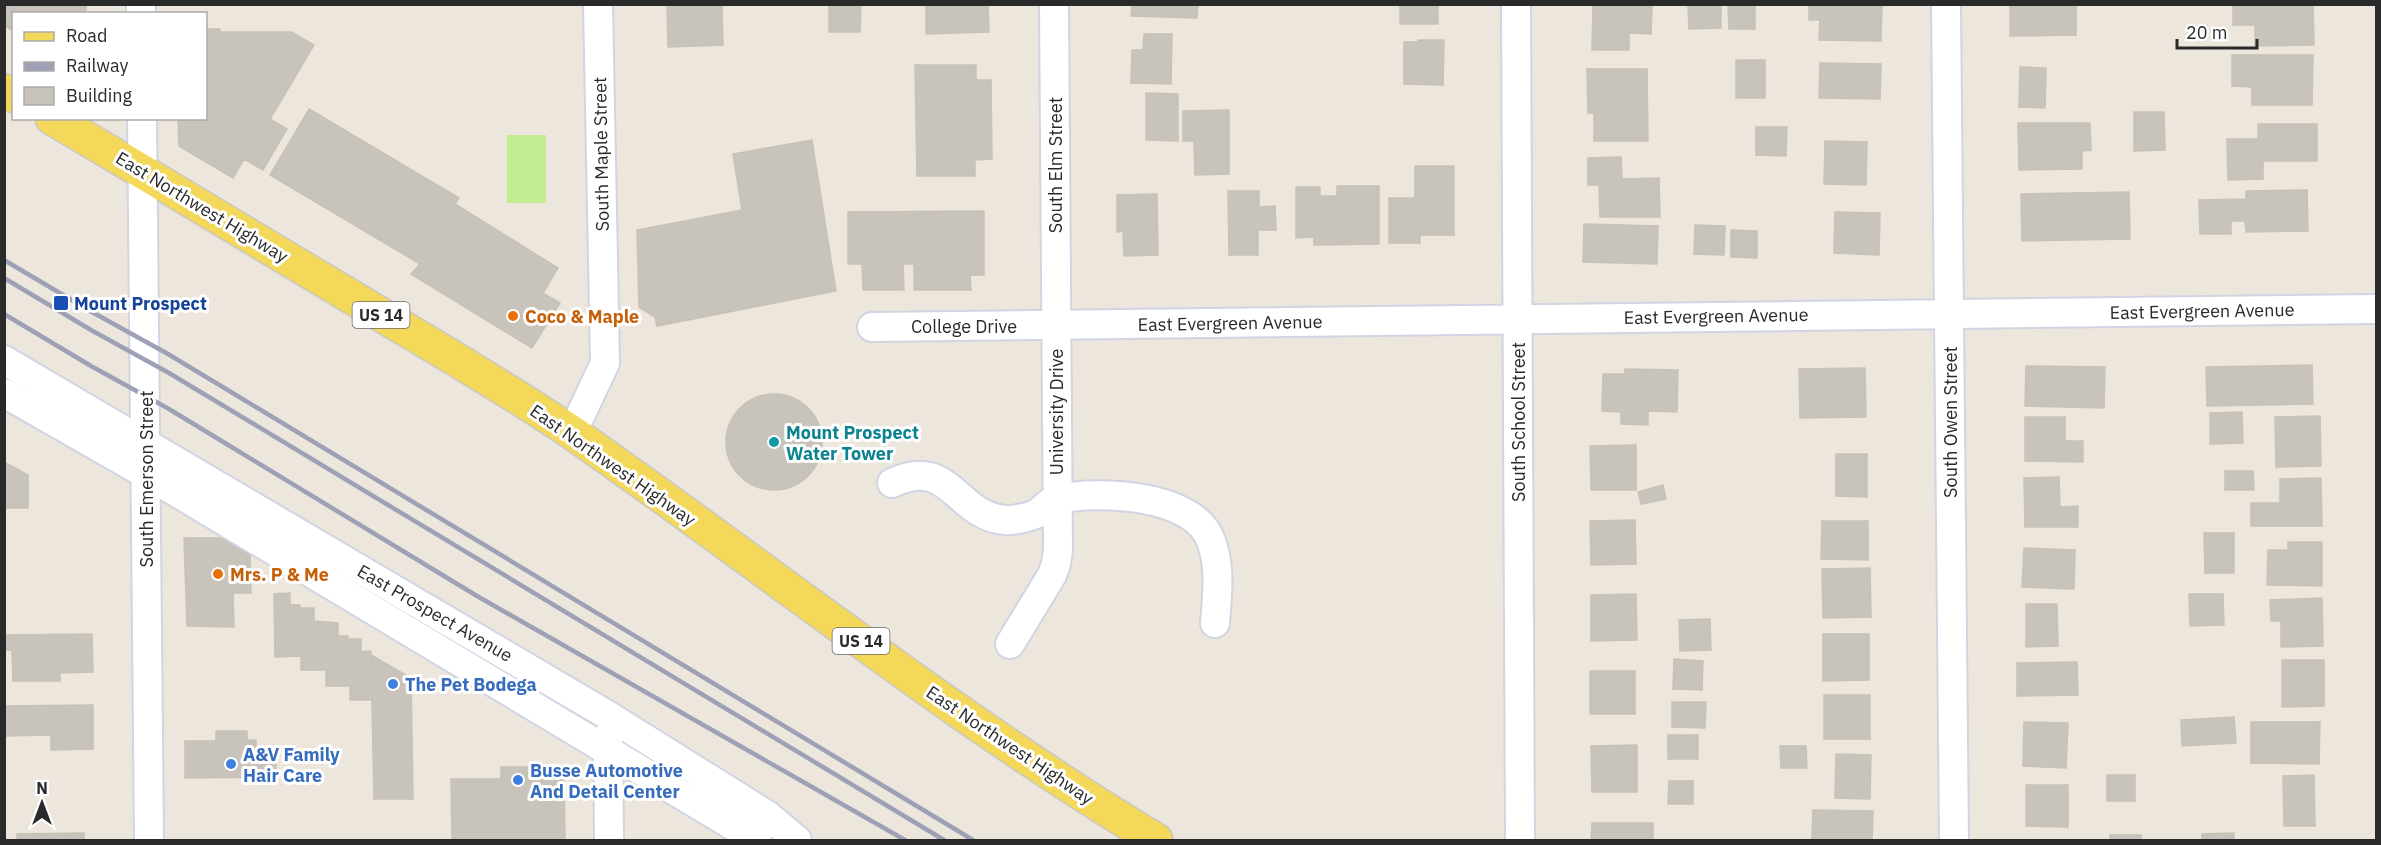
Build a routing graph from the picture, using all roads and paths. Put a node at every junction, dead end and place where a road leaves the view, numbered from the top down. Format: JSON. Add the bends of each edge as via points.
{"nodes":[{"id":1,"x":598,"y":4,"type":"edge"},
{"id":2,"x":1054,"y":4,"type":"edge"},
{"id":3,"x":1516,"y":4,"type":"edge"},
{"id":4,"x":1947,"y":4,"type":"edge"},
{"id":5,"x":55,"y":120,"type":"edge"},
{"id":6,"x":142,"y":120,"type":"edge"},
{"id":7,"x":142,"y":170,"type":"junction"},
{"id":8,"x":2376,"y":309,"type":"edge"},
{"id":9,"x":1949,"y":313,"type":"junction"},
{"id":10,"x":1518,"y":318,"type":"junction"},
{"id":11,"x":1055,"y":326,"type":"junction"},
{"id":12,"x":872,"y":327,"type":"dead end"},
{"id":13,"x":4,"y":360,"type":"edge"},
{"id":14,"x":4,"y":393,"type":"edge"},
{"id":15,"x":572,"y":433,"type":"junction"},
{"id":16,"x":145,"y":442,"type":"junction"},
{"id":17,"x":146,"y":474,"type":"junction"},
{"id":18,"x":892,"y":483,"type":"dead end"},
{"id":19,"x":1056,"y":499,"type":"junction"},
{"id":20,"x":1215,"y":622,"type":"dead end"},
{"id":21,"x":1010,"y":644,"type":"dead end"},
{"id":22,"x":609,"y":716,"type":"junction"},
{"id":23,"x":608,"y":751,"type":"junction"},
{"id":24,"x":149,"y":840,"type":"edge"},
{"id":25,"x":609,"y":840,"type":"edge"},
{"id":26,"x":757,"y":840,"type":"edge"},
{"id":27,"x":797,"y":840,"type":"edge"},
{"id":28,"x":1156,"y":840,"type":"edge"},
{"id":29,"x":1520,"y":840,"type":"edge"},
{"id":30,"x":1953,"y":840,"type":"edge"}],
"edges":[{"from":1,"to":15,"type":"street","name":"South Maple Street","via":[[605,363]]},
{"from":2,"to":11,"type":"street","name":"South Elm Street"},
{"from":3,"to":10,"type":"street","name":"South School Street"},
{"from":4,"to":9,"type":"street","name":"South Owen Street"},
{"from":5,"to":7,"type":"main road","name":"East Northwest Highway","number":"US 14"},
{"from":6,"to":7,"type":"street","name":"South Emerson Street"},
{"from":7,"to":15,"type":"main road","name":"East Northwest Highway","number":"US 14"},
{"from":7,"to":16,"type":"street","name":"South Emerson Street"},
{"from":8,"to":9,"type":"street","name":"East Evergreen Avenue"},
{"from":9,"to":10,"type":"street","name":"East Evergreen Avenue"},
{"from":9,"to":30,"type":"street","name":"South Owen Street"},
{"from":10,"to":11,"type":"street","name":"East Evergreen Avenue"},
{"from":10,"to":29,"type":"street","name":"South School Street"},
{"from":11,"to":12,"type":"street","name":"College Drive"},
{"from":11,"to":19,"type":"street","name":"University Drive"},
{"from":13,"to":16,"type":"street","name":"East Prospect Avenue"},
{"from":14,"to":17,"type":"street","name":"East Prospect Avenue"},
{"from":15,"to":28,"type":"main road","name":"East Northwest Highway","number":"US 14","via":[[962,714]]},
{"from":16,"to":17,"type":"street","name":"South Emerson Street"},
{"from":16,"to":22,"type":"street","name":"East Prospect Avenue"},
{"from":17,"to":23,"type":"street","name":"East Prospect Avenue"},
{"from":17,"to":24,"type":"street","name":"South Emerson Street"},
{"from":18,"to":19,"type":"street","name":"University Drive","via":[[919,474],[932,476],[985,515],[1006,521],[1035,514]]},
{"from":19,"to":20,"type":"street","via":[[1128,496],[1179,509],[1199,522],[1211,539],[1217,563]]},
{"from":19,"to":21,"type":"street","name":"University Drive","via":[[1056,564]]},
{"from":22,"to":23,"type":"street"},
{"from":22,"to":27,"type":"street","name":"East Prospect Avenue","via":[[767,815]]},
{"from":23,"to":25,"type":"street"},
{"from":23,"to":26,"type":"street","name":"East Prospect Avenue"}]}
